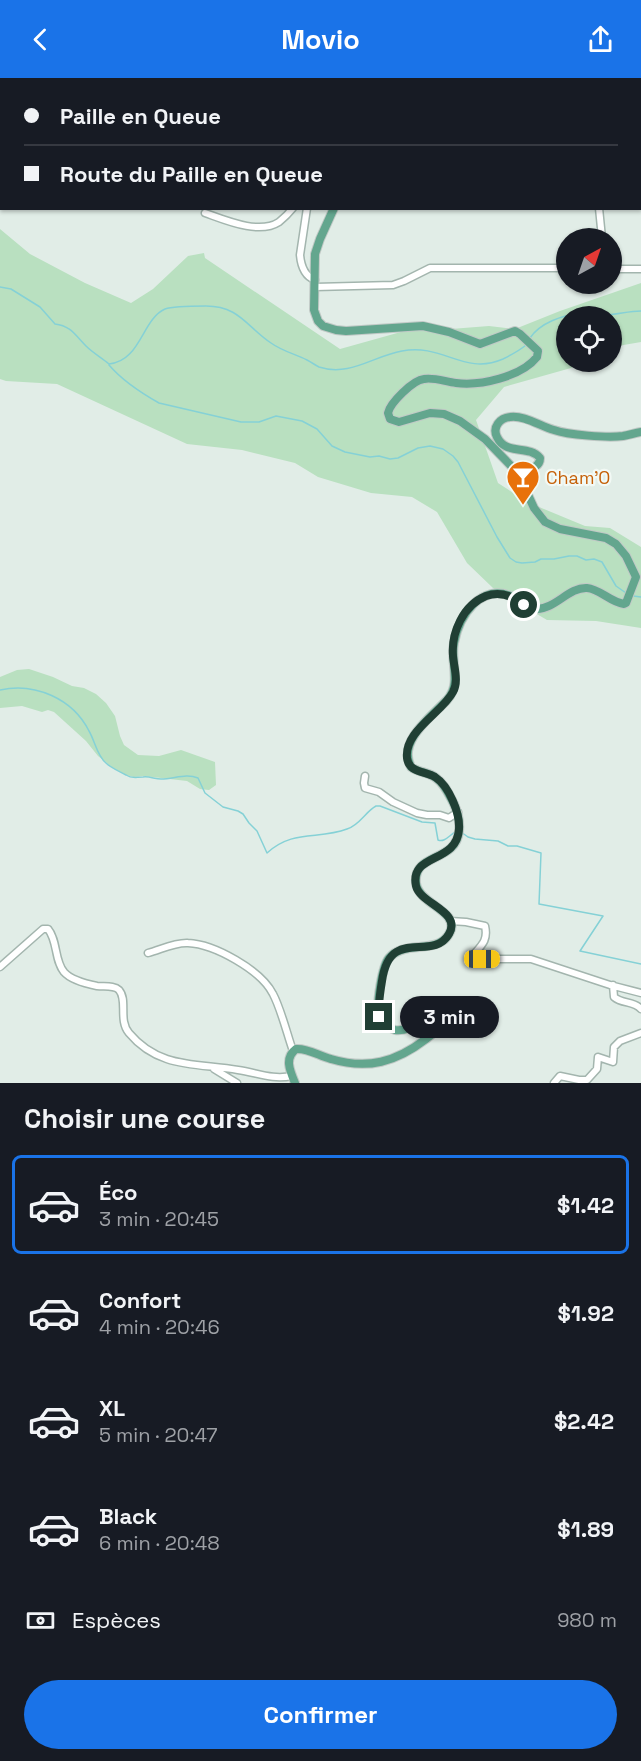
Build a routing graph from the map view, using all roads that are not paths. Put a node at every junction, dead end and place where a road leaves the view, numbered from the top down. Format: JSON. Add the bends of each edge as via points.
{"nodes":[{"id":1,"x":291,"y":210,"type":"edge"},
{"id":2,"x":307,"y":210,"type":"edge"},
{"id":3,"x":333,"y":210,"type":"edge"},
{"id":4,"x":599,"y":210,"type":"edge"},
{"id":5,"x":205,"y":213,"type":"dead end"},
{"id":6,"x":601,"y":228,"type":"edge"},
{"id":7,"x":556,"y":268,"type":"edge"},
{"id":8,"x":622,"y":268,"type":"edge"},
{"id":9,"x":641,"y":269,"type":"edge"},
{"id":10,"x":315,"y":283,"type":"junction"},
{"id":11,"x":641,"y":432,"type":"edge"},
{"id":12,"x":518,"y":473,"type":"junction"},
{"id":13,"x":365,"y":776,"type":"dead end"},
{"id":14,"x":458,"y":812,"type":"junction"},
{"id":15,"x":450,"y":921,"type":"junction"},
{"id":16,"x":148,"y":953,"type":"dead end"},
{"id":17,"x":0,"y":967,"type":"edge"},
{"id":18,"x":613,"y":985,"type":"junction"},
{"id":19,"x":641,"y":993,"type":"edge"},
{"id":20,"x":641,"y":1009,"type":"edge"},
{"id":21,"x":641,"y":1033,"type":"edge"},
{"id":22,"x":293,"y":1051,"type":"junction"},
{"id":23,"x":212,"y":1068,"type":"junction"},
{"id":24,"x":294,"y":1079,"type":"edge"},
{"id":25,"x":237,"y":1083,"type":"edge"},
{"id":26,"x":554,"y":1083,"type":"edge"}],
"edges":[{"from":1,"to":5,"type":"street","via":[[280,221],[254,227]]},
{"from":2,"to":10,"type":"street","via":[[300,262]]},
{"from":3,"to":10,"type":"main road","via":[[315,254]]},
{"from":4,"to":6,"type":"street"},
{"from":7,"to":10,"type":"street","via":[[430,268],[393,285]]},
{"from":8,"to":9,"type":"street"},
{"from":10,"to":12,"type":"main road","via":[[314,310],[318,321],[336,330],[423,326],[480,344],[518,332],[538,354],[530,365],[502,378],[465,384],[421,379],[391,404],[388,413],[390,419],[399,422],[430,413],[451,417],[485,439]]},
{"from":11,"to":12,"type":"main road","via":[[621,436],[572,433],[516,417],[506,418],[496,429],[504,447],[535,453],[540,458],[538,466]]},
{"from":12,"to":14,"type":"main road","via":[[545,522],[616,544],[634,572],[635,582],[626,603],[621,604],[585,588],[542,608],[530,608],[512,597],[494,594],[466,610],[453,645],[453,691],[410,742],[407,758],[411,767],[437,778]]},
{"from":13,"to":14,"type":"street","via":[[365,788],[417,813],[449,818]]},
{"from":14,"to":15,"type":"main road","via":[[459,830],[454,846],[424,864],[416,879],[422,897],[443,911]]},
{"from":15,"to":18,"type":"street","via":[[485,926],[485,942],[475,953],[478,959],[531,959]]},
{"from":15,"to":22,"type":"main road","via":[[450,934],[441,942],[402,949],[389,957],[383,970],[379,1017],[388,1028],[407,1029],[433,1015],[438,1017],[438,1029],[418,1046],[378,1064],[345,1062],[299,1048]]},
{"from":16,"to":22,"type":"street","via":[[188,943],[235,959],[251,969],[274,995]]},
{"from":17,"to":23,"type":"street","via":[[43,929],[48,929],[64,972],[121,992],[124,1026],[141,1046],[169,1061]]},
{"from":18,"to":19,"type":"street"},
{"from":18,"to":20,"type":"street","via":[[617,1000]]},
{"from":21,"to":26,"type":"street","via":[[614,1047],[613,1062],[598,1057],[597,1069],[587,1080],[560,1076]]},
{"from":22,"to":24,"type":"main road","via":[[289,1065]]},
{"from":23,"to":24,"type":"street"},
{"from":23,"to":25,"type":"street"}]}
